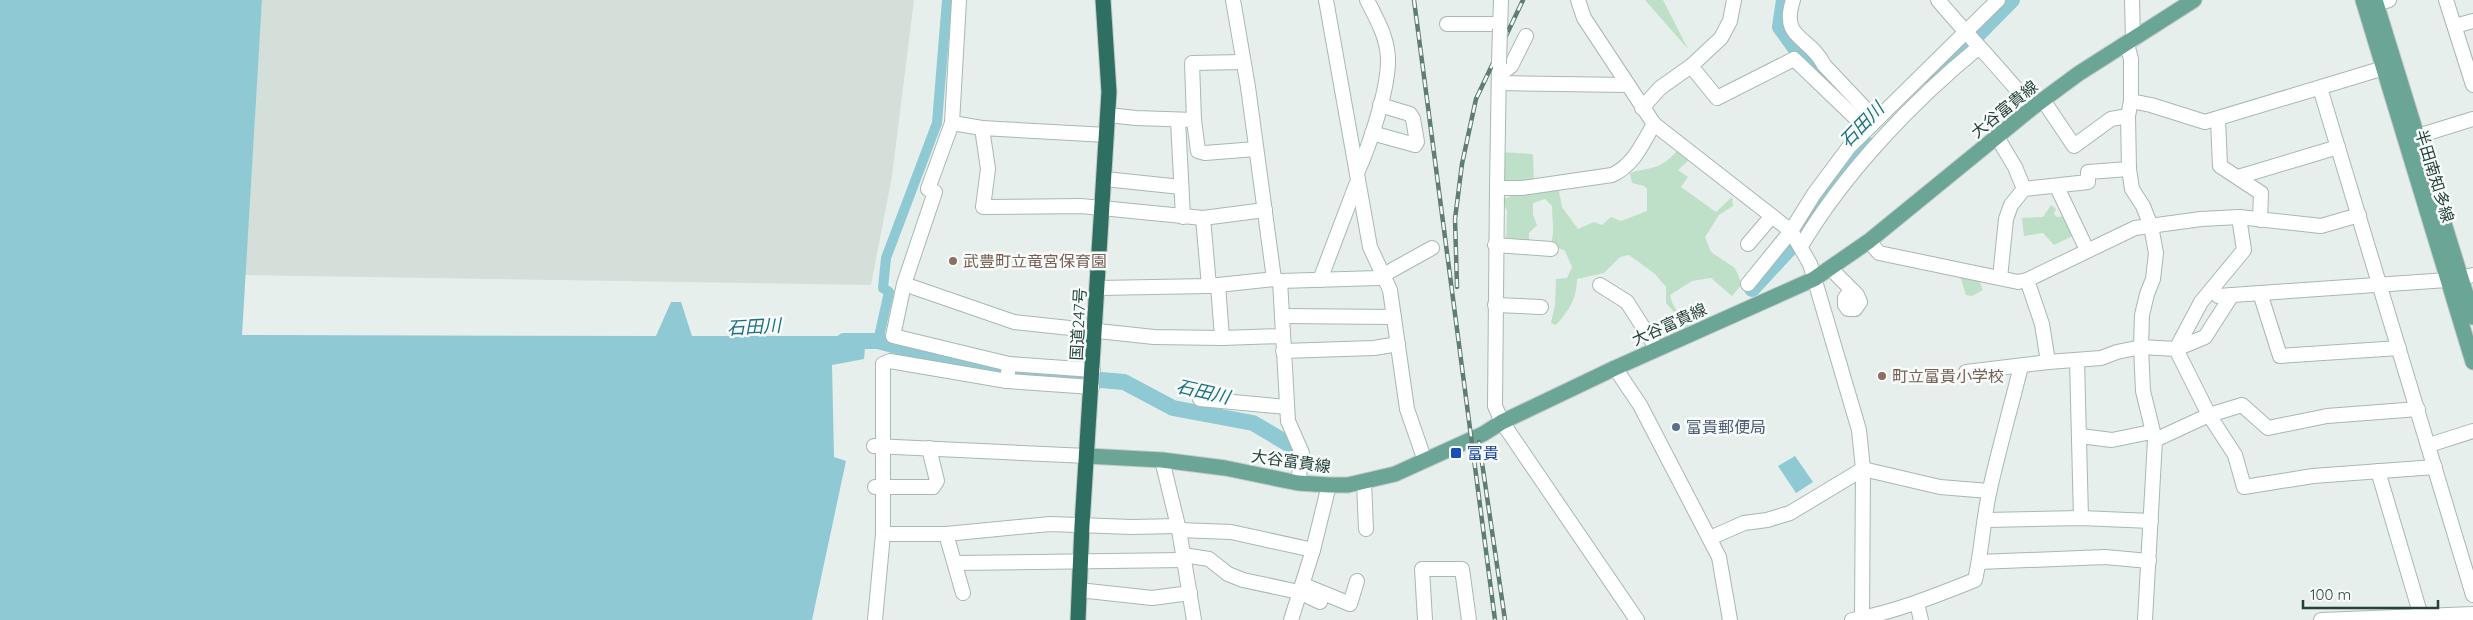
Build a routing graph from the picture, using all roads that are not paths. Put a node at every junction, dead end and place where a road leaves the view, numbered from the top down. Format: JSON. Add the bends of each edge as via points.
{"nodes":[{"id":1,"x":959,"y":0,"type":"edge"},
{"id":2,"x":1103,"y":0,"type":"edge"},
{"id":3,"x":1233,"y":0,"type":"edge"},
{"id":4,"x":1326,"y":0,"type":"edge"},
{"id":5,"x":1367,"y":0,"type":"edge"},
{"id":6,"x":1501,"y":0,"type":"edge"},
{"id":7,"x":1578,"y":0,"type":"edge"},
{"id":8,"x":1734,"y":0,"type":"edge"},
{"id":9,"x":1793,"y":0,"type":"edge"},
{"id":10,"x":1938,"y":0,"type":"edge"},
{"id":11,"x":1998,"y":0,"type":"edge"},
{"id":12,"x":2132,"y":0,"type":"edge"},
{"id":13,"x":2194,"y":0,"type":"edge"},
{"id":14,"x":2446,"y":0,"type":"edge"},
{"id":15,"x":2376,"y":1,"type":"edge"},
{"id":16,"x":2473,"y":21,"type":"edge"},
{"id":17,"x":1448,"y":24,"type":"dead end"},
{"id":18,"x":1500,"y":26,"type":"junction"},
{"id":19,"x":2455,"y":26,"type":"junction"},
{"id":20,"x":1965,"y":32,"type":"junction"},
{"id":21,"x":1526,"y":36,"type":"dead end"},
{"id":22,"x":2130,"y":42,"type":"junction"},
{"id":23,"x":1978,"y":45,"type":"junction"},
{"id":24,"x":1242,"y":62,"type":"junction"},
{"id":25,"x":1691,"y":66,"type":"junction"},
{"id":26,"x":2384,"y":68,"type":"junction"},
{"id":27,"x":1499,"y":74,"type":"junction"},
{"id":28,"x":1628,"y":85,"type":"junction"},
{"id":29,"x":2473,"y":85,"type":"edge"},
{"id":30,"x":2320,"y":88,"type":"junction"},
{"id":31,"x":2131,"y":101,"type":"junction"},
{"id":32,"x":1380,"y":105,"type":"junction"},
{"id":33,"x":2040,"y":107,"type":"junction"},
{"id":34,"x":1642,"y":108,"type":"junction"},
{"id":35,"x":1108,"y":114,"type":"junction"},
{"id":36,"x":2128,"y":116,"type":"junction"},
{"id":37,"x":2473,"y":118,"type":"edge"},
{"id":38,"x":1178,"y":120,"type":"junction"},
{"id":39,"x":1194,"y":120,"type":"junction"},
{"id":40,"x":2218,"y":120,"type":"junction"},
{"id":41,"x":952,"y":123,"type":"junction"},
{"id":42,"x":1871,"y":123,"type":"junction"},
{"id":43,"x":1654,"y":124,"type":"junction"},
{"id":44,"x":982,"y":128,"type":"junction"},
{"id":45,"x":1372,"y":133,"type":"junction"},
{"id":46,"x":1107,"y":135,"type":"junction"},
{"id":47,"x":2418,"y":136,"type":"junction"},
{"id":48,"x":1997,"y":137,"type":"junction"},
{"id":49,"x":2338,"y":146,"type":"junction"},
{"id":50,"x":1256,"y":149,"type":"junction"},
{"id":51,"x":2129,"y":169,"type":"junction"},
{"id":52,"x":2238,"y":176,"type":"junction"},
{"id":53,"x":1357,"y":177,"type":"junction"},
{"id":54,"x":1105,"y":179,"type":"junction"},
{"id":55,"x":1181,"y":187,"type":"junction"},
{"id":56,"x":2057,"y":187,"type":"junction"},
{"id":57,"x":1497,"y":188,"type":"junction"},
{"id":58,"x":2024,"y":189,"type":"junction"},
{"id":59,"x":1102,"y":207,"type":"junction"},
{"id":60,"x":1265,"y":210,"type":"junction"},
{"id":61,"x":2359,"y":214,"type":"junction"},
{"id":62,"x":1772,"y":216,"type":"junction"},
{"id":63,"x":1183,"y":217,"type":"junction"},
{"id":64,"x":2240,"y":217,"type":"junction"},
{"id":65,"x":1203,"y":218,"type":"junction"},
{"id":66,"x":2260,"y":220,"type":"junction"},
{"id":67,"x":2151,"y":226,"type":"junction"},
{"id":68,"x":1791,"y":231,"type":"junction"},
{"id":69,"x":1869,"y":242,"type":"junction"},
{"id":70,"x":1748,"y":244,"type":"dead end"},
{"id":71,"x":1495,"y":245,"type":"junction"},
{"id":72,"x":1801,"y":246,"type":"junction"},
{"id":73,"x":1432,"y":248,"type":"dead end"},
{"id":74,"x":1551,"y":249,"type":"dead end"},
{"id":75,"x":2087,"y":250,"type":"junction"},
{"id":76,"x":1830,"y":269,"type":"junction"},
{"id":77,"x":1384,"y":276,"type":"junction"},
{"id":78,"x":2000,"y":278,"type":"junction"},
{"id":79,"x":2460,"y":278,"type":"edge"},
{"id":80,"x":1814,"y":279,"type":"junction"},
{"id":81,"x":1277,"y":280,"type":"junction"},
{"id":82,"x":1320,"y":280,"type":"junction"},
{"id":83,"x":2027,"y":280,"type":"junction"},
{"id":84,"x":904,"y":284,"type":"junction"},
{"id":85,"x":1748,"y":284,"type":"dead end"},
{"id":86,"x":2380,"y":284,"type":"junction"},
{"id":87,"x":1213,"y":285,"type":"junction"},
{"id":88,"x":1600,"y":285,"type":"dead end"},
{"id":89,"x":1098,"y":288,"type":"junction"},
{"id":90,"x":1851,"y":290,"type":"dead end"},
{"id":91,"x":2260,"y":293,"type":"junction"},
{"id":92,"x":1495,"y":305,"type":"junction"},
{"id":93,"x":1541,"y":307,"type":"dead end"},
{"id":94,"x":1283,"y":316,"type":"junction"},
{"id":95,"x":1394,"y":317,"type":"junction"},
{"id":96,"x":2473,"y":317,"type":"edge"},
{"id":97,"x":1095,"y":329,"type":"junction"},
{"id":98,"x":1283,"y":336,"type":"junction"},
{"id":99,"x":1222,"y":338,"type":"junction"},
{"id":100,"x":1398,"y":344,"type":"junction"},
{"id":101,"x":2141,"y":347,"type":"junction"},
{"id":102,"x":2399,"y":348,"type":"junction"},
{"id":103,"x":1657,"y":349,"type":"junction"},
{"id":104,"x":2176,"y":349,"type":"junction"},
{"id":105,"x":1283,"y":351,"type":"junction"},
{"id":106,"x":2078,"y":360,"type":"junction"},
{"id":107,"x":2048,"y":362,"type":"junction"},
{"id":108,"x":2473,"y":362,"type":"edge"},
{"id":109,"x":1009,"y":364,"type":"junction"},
{"id":110,"x":2021,"y":366,"type":"junction"},
{"id":111,"x":1615,"y":368,"type":"junction"},
{"id":112,"x":1093,"y":370,"type":"junction"},
{"id":113,"x":1966,"y":372,"type":"dead end"},
{"id":114,"x":1008,"y":381,"type":"junction"},
{"id":115,"x":1092,"y":387,"type":"junction"},
{"id":116,"x":1200,"y":399,"type":"dead end"},
{"id":117,"x":1286,"y":407,"type":"junction"},
{"id":118,"x":2418,"y":409,"type":"junction"},
{"id":119,"x":2209,"y":415,"type":"junction"},
{"id":120,"x":1502,"y":422,"type":"junction"},
{"id":121,"x":2473,"y":431,"type":"edge"},
{"id":122,"x":2080,"y":436,"type":"junction"},
{"id":123,"x":2153,"y":436,"type":"junction"},
{"id":124,"x":2429,"y":445,"type":"junction"},
{"id":125,"x":879,"y":446,"type":"junction"},
{"id":126,"x":929,"y":448,"type":"junction"},
{"id":127,"x":1087,"y":456,"type":"junction"},
{"id":128,"x":1162,"y":460,"type":"junction"},
{"id":129,"x":1425,"y":460,"type":"junction"},
{"id":130,"x":2435,"y":467,"type":"junction"},
{"id":131,"x":1863,"y":469,"type":"junction"},
{"id":132,"x":2378,"y":471,"type":"junction"},
{"id":133,"x":1364,"y":482,"type":"junction"},
{"id":134,"x":1298,"y":483,"type":"junction"},
{"id":135,"x":1329,"y":486,"type":"junction"},
{"id":136,"x":880,"y":487,"type":"junction"},
{"id":137,"x":1989,"y":491,"type":"junction"},
{"id":138,"x":2081,"y":518,"type":"junction"},
{"id":139,"x":1986,"y":520,"type":"junction"},
{"id":140,"x":2151,"y":521,"type":"junction"},
{"id":141,"x":1082,"y":525,"type":"junction"},
{"id":142,"x":1178,"y":528,"type":"junction"},
{"id":143,"x":1366,"y":529,"type":"dead end"},
{"id":144,"x":883,"y":534,"type":"junction"},
{"id":145,"x":946,"y":534,"type":"junction"},
{"id":146,"x":1710,"y":538,"type":"junction"},
{"id":147,"x":1312,"y":550,"type":"junction"},
{"id":148,"x":1183,"y":557,"type":"junction"},
{"id":149,"x":1080,"y":561,"type":"junction"},
{"id":150,"x":2148,"y":561,"type":"junction"},
{"id":151,"x":1979,"y":562,"type":"junction"},
{"id":152,"x":956,"y":563,"type":"junction"},
{"id":153,"x":1357,"y":581,"type":"dead end"},
{"id":154,"x":1300,"y":588,"type":"junction"},
{"id":155,"x":1079,"y":590,"type":"junction"},
{"id":156,"x":963,"y":593,"type":"dead end"},
{"id":157,"x":1190,"y":593,"type":"junction"},
{"id":158,"x":2473,"y":595,"type":"edge"},
{"id":159,"x":1320,"y":602,"type":"dead end"},
{"id":160,"x":1917,"y":603,"type":"junction"},
{"id":161,"x":2473,"y":614,"type":"edge"},
{"id":162,"x":2422,"y":616,"type":"junction"},
{"id":163,"x":1859,"y":619,"type":"edge"},
{"id":164,"x":875,"y":620,"type":"edge"},
{"id":165,"x":1078,"y":620,"type":"edge"},
{"id":166,"x":1194,"y":620,"type":"edge"},
{"id":167,"x":1291,"y":620,"type":"edge"},
{"id":168,"x":1425,"y":620,"type":"edge"},
{"id":169,"x":1469,"y":620,"type":"edge"},
{"id":170,"x":1637,"y":620,"type":"edge"},
{"id":171,"x":1730,"y":620,"type":"edge"},
{"id":172,"x":1920,"y":620,"type":"edge"},
{"id":173,"x":2145,"y":620,"type":"edge"},
{"id":174,"x":2321,"y":620,"type":"edge"}],
"edges":[{"from":1,"to":41,"type":"street"},
{"from":2,"to":35,"type":"highway","name":"国道247号","via":[[1109,68]]},
{"from":3,"to":24,"type":"street"},
{"from":4,"to":53,"type":"street"},
{"from":5,"to":32,"type":"street","via":[[1383,30],[1388,58]]},
{"from":6,"to":18,"type":"street"},
{"from":7,"to":28,"type":"street","via":[[1584,18]]},
{"from":8,"to":25,"type":"street","via":[[1730,21],[1721,38]]},
{"from":9,"to":42,"type":"street","via":[[1788,15],[1790,29],[1819,56]]},
{"from":10,"to":20,"type":"street"},
{"from":11,"to":20,"type":"street"},
{"from":12,"to":22,"type":"street"},
{"from":13,"to":22,"type":"main road","name":"大谷富貴線"},
{"from":14,"to":19,"type":"street"},
{"from":15,"to":26,"type":"main road","name":"半田南知多線"},
{"from":15,"to":47,"type":"main road","name":"半田南知多線"},
{"from":16,"to":19,"type":"street"},
{"from":17,"to":18,"type":"street"},
{"from":18,"to":27,"type":"street","bridge":true},
{"from":19,"to":29,"type":"street"},
{"from":20,"to":23,"type":"street"},
{"from":20,"to":42,"type":"street"},
{"from":21,"to":27,"type":"street","via":[[1511,66]]},
{"from":22,"to":31,"type":"street"},
{"from":22,"to":33,"type":"main road","name":"大谷富貴線","via":[[2078,74]]},
{"from":23,"to":33,"type":"street"},
{"from":23,"to":72,"type":"street","via":[[1861,162],[1827,205]]},
{"from":24,"to":39,"type":"street","via":[[1192,63]]},
{"from":24,"to":50,"type":"street"},
{"from":25,"to":34,"type":"street","via":[[1660,88]]},
{"from":25,"to":42,"type":"street","via":[[1718,98],[1794,58]]},
{"from":26,"to":30,"type":"street"},
{"from":26,"to":79,"type":"main road","name":"半田南知多線"},
{"from":27,"to":28,"type":"street"},
{"from":27,"to":57,"type":"street"},
{"from":28,"to":34,"type":"street"},
{"from":30,"to":40,"type":"street"},
{"from":30,"to":49,"type":"street"},
{"from":31,"to":36,"type":"street"},
{"from":31,"to":40,"type":"street","via":[[2199,121]]},
{"from":32,"to":45,"type":"street"},
{"from":32,"to":45,"type":"street","via":[[1410,114],[1417,142],[1415,145]]},
{"from":33,"to":36,"type":"street","via":[[2074,146],[2111,119]]},
{"from":33,"to":48,"type":"main road","name":"大谷富貴線"},
{"from":34,"to":43,"type":"street"},
{"from":35,"to":38,"type":"street"},
{"from":35,"to":46,"type":"highway","name":"国道247号"},
{"from":36,"to":51,"type":"street"},
{"from":37,"to":47,"type":"street"},
{"from":38,"to":39,"type":"street"},
{"from":38,"to":55,"type":"street"},
{"from":39,"to":50,"type":"street","via":[[1198,151]]},
{"from":40,"to":52,"type":"street","via":[[2220,166]]},
{"from":41,"to":44,"type":"street"},
{"from":41,"to":84,"type":"street","via":[[928,189],[935,192]]},
{"from":42,"to":68,"type":"street","via":[[1843,154]]},
{"from":43,"to":57,"type":"street","via":[[1632,161],[1612,175],[1522,188]]},
{"from":43,"to":62,"type":"street"},
{"from":44,"to":46,"type":"street"},
{"from":44,"to":59,"type":"street","via":[[988,168],[983,207]]},
{"from":45,"to":53,"type":"street"},
{"from":46,"to":54,"type":"highway","name":"国道247号"},
{"from":47,"to":79,"type":"main road","name":"半田南知多線"},
{"from":48,"to":58,"type":"street"},
{"from":48,"to":69,"type":"main road","name":"大谷富貴線"},
{"from":49,"to":52,"type":"street"},
{"from":49,"to":61,"type":"street"},
{"from":50,"to":60,"type":"street"},
{"from":51,"to":56,"type":"street","via":[[2088,172],[2088,182]]},
{"from":51,"to":67,"type":"street","via":[[2132,189]]},
{"from":52,"to":66,"type":"street","via":[[2261,193]]},
{"from":53,"to":77,"type":"street","via":[[1370,247]]},
{"from":53,"to":82,"type":"street"},
{"from":54,"to":55,"type":"street"},
{"from":54,"to":59,"type":"highway","name":"国道247号"},
{"from":55,"to":63,"type":"street"},
{"from":56,"to":58,"type":"street"},
{"from":56,"to":75,"type":"street"},
{"from":57,"to":71,"type":"street"},
{"from":58,"to":78,"type":"street","via":[[2011,205],[2006,219]]},
{"from":59,"to":63,"type":"street"},
{"from":59,"to":89,"type":"highway","name":"国道247号"},
{"from":60,"to":65,"type":"street"},
{"from":60,"to":81,"type":"street"},
{"from":61,"to":66,"type":"street","via":[[2321,226]]},
{"from":61,"to":86,"type":"street"},
{"from":62,"to":68,"type":"street"},
{"from":62,"to":70,"type":"street"},
{"from":63,"to":65,"type":"street"},
{"from":64,"to":66,"type":"street"},
{"from":64,"to":67,"type":"street"},
{"from":64,"to":104,"type":"street","via":[[2244,250],[2201,302]]},
{"from":65,"to":87,"type":"street"},
{"from":67,"to":75,"type":"street","via":[[2134,228]]},
{"from":67,"to":101,"type":"street","via":[[2156,253],[2153,278],[2142,315]]},
{"from":68,"to":72,"type":"street"},
{"from":68,"to":85,"type":"street"},
{"from":69,"to":76,"type":"main road","name":"大谷富貴線"},
{"from":69,"to":78,"type":"street","via":[[1879,253]]},
{"from":71,"to":74,"type":"street"},
{"from":71,"to":92,"type":"street"},
{"from":72,"to":80,"type":"street"},
{"from":73,"to":77,"type":"street"},
{"from":75,"to":83,"type":"street"},
{"from":76,"to":80,"type":"main road","name":"大谷富貴線"},
{"from":76,"to":90,"type":"street"},
{"from":77,"to":82,"type":"street"},
{"from":77,"to":95,"type":"street","via":[[1390,290]]},
{"from":78,"to":83,"type":"street","via":[[2018,282]]},
{"from":79,"to":86,"type":"street"},
{"from":79,"to":96,"type":"main road","name":"半田南知多線"},
{"from":79,"to":108,"type":"main road","name":"半田南知多線"},
{"from":80,"to":103,"type":"main road","name":"大谷富貴線"},
{"from":80,"to":131,"type":"street","via":[[1859,430]]},
{"from":81,"to":82,"type":"street"},
{"from":81,"to":87,"type":"street"},
{"from":81,"to":94,"type":"street"},
{"from":83,"to":107,"type":"street","via":[[2042,324]]},
{"from":84,"to":97,"type":"street","via":[[1014,322]]},
{"from":84,"to":109,"type":"street","via":[[893,336]]},
{"from":86,"to":91,"type":"street"},
{"from":86,"to":102,"type":"street"},
{"from":87,"to":89,"type":"street"},
{"from":87,"to":99,"type":"street"},
{"from":88,"to":103,"type":"street","via":[[1627,302]]},
{"from":89,"to":97,"type":"highway","name":"国道247号"},
{"from":91,"to":102,"type":"street","via":[[2280,356]]},
{"from":91,"to":104,"type":"street","via":[[2225,296],[2205,337]]},
{"from":92,"to":93,"type":"street"},
{"from":92,"to":120,"type":"street","via":[[1495,406]]},
{"from":94,"to":95,"type":"street"},
{"from":94,"to":98,"type":"street"},
{"from":95,"to":100,"type":"street"},
{"from":97,"to":99,"type":"street","via":[[1154,336]]},
{"from":97,"to":112,"type":"highway","name":"国道247号"},
{"from":98,"to":99,"type":"street"},
{"from":98,"to":105,"type":"street"},
{"from":100,"to":105,"type":"street"},
{"from":100,"to":129,"type":"street","via":[[1407,409]]},
{"from":101,"to":104,"type":"street"},
{"from":101,"to":106,"type":"street","via":[[2101,358]]},
{"from":101,"to":123,"type":"street","via":[[2143,391]]},
{"from":102,"to":118,"type":"street"},
{"from":103,"to":111,"type":"main road","name":"大谷富貴線"},
{"from":104,"to":119,"type":"street"},
{"from":105,"to":117,"type":"street"},
{"from":106,"to":107,"type":"street"},
{"from":106,"to":122,"type":"street"},
{"from":107,"to":110,"type":"street"},
{"from":109,"to":112,"type":"street"},
{"from":109,"to":114,"type":"street"},
{"from":110,"to":113,"type":"street"},
{"from":110,"to":137,"type":"street"},
{"from":111,"to":120,"type":"main road","name":"大谷富貴線"},
{"from":111,"to":146,"type":"street","via":[[1640,405]]},
{"from":112,"to":115,"type":"highway","name":"国道247号"},
{"from":114,"to":115,"type":"street"},
{"from":114,"to":125,"type":"street","via":[[890,362],[883,364]]},
{"from":115,"to":127,"type":"highway","name":"国道247号"},
{"from":116,"to":117,"type":"street"},
{"from":117,"to":134,"type":"street","via":[[1288,421],[1302,453]]},
{"from":118,"to":119,"type":"street","via":[[2327,416],[2268,428],[2242,405]]},
{"from":118,"to":124,"type":"street"},
{"from":119,"to":123,"type":"street"},
{"from":119,"to":132,"type":"street","via":[[2235,454],[2244,487],[2313,476]]},
{"from":120,"to":129,"type":"main road","name":"大谷富貴線"},
{"from":120,"to":170,"type":"street"},
{"from":121,"to":124,"type":"street"},
{"from":122,"to":123,"type":"street","via":[[2112,440]]},
{"from":122,"to":138,"type":"street"},
{"from":123,"to":140,"type":"street"},
{"from":124,"to":130,"type":"street"},
{"from":125,"to":126,"type":"street"},
{"from":125,"to":136,"type":"street"},
{"from":126,"to":127,"type":"street"},
{"from":126,"to":136,"type":"street","via":[[937,481],[933,487]]},
{"from":127,"to":128,"type":"main road","name":"大谷富貴線"},
{"from":127,"to":141,"type":"highway","name":"国道247号"},
{"from":128,"to":134,"type":"main road","name":"大谷富貴線","via":[[1225,468]]},
{"from":128,"to":142,"type":"street"},
{"from":129,"to":133,"type":"main road","name":"大谷富貴線","via":[[1395,474]]},
{"from":130,"to":132,"type":"street"},
{"from":130,"to":158,"type":"street"},
{"from":131,"to":137,"type":"street","via":[[1940,488]]},
{"from":131,"to":146,"type":"street","via":[[1790,513],[1744,523]]},
{"from":131,"to":163,"type":"street"},
{"from":132,"to":162,"type":"street"},
{"from":133,"to":135,"type":"main road","name":"大谷富貴線"},
{"from":133,"to":143,"type":"street"},
{"from":134,"to":135,"type":"main road","name":"大谷富貴線"},
{"from":135,"to":147,"type":"street"},
{"from":136,"to":144,"type":"street"},
{"from":137,"to":139,"type":"street"},
{"from":138,"to":139,"type":"street"},
{"from":138,"to":140,"type":"street"},
{"from":139,"to":151,"type":"street","via":[[1981,533]]},
{"from":140,"to":150,"type":"street"},
{"from":141,"to":142,"type":"street"},
{"from":141,"to":145,"type":"street","via":[[1021,525]]},
{"from":141,"to":149,"type":"highway","name":"国道247号"},
{"from":142,"to":147,"type":"street","via":[[1231,532]]},
{"from":142,"to":148,"type":"street"},
{"from":144,"to":145,"type":"street"},
{"from":144,"to":164,"type":"street"},
{"from":145,"to":152,"type":"street"},
{"from":146,"to":171,"type":"street","via":[[1725,578]]},
{"from":147,"to":154,"type":"street"},
{"from":148,"to":149,"type":"street"},
{"from":148,"to":154,"type":"street","via":[[1209,559],[1228,574],[1244,580]]},
{"from":148,"to":157,"type":"street"},
{"from":149,"to":152,"type":"street"},
{"from":149,"to":155,"type":"highway","name":"国道247号"},
{"from":150,"to":151,"type":"street","via":[[2105,557]]},
{"from":150,"to":173,"type":"street"},
{"from":151,"to":160,"type":"street","via":[[1975,580]]},
{"from":152,"to":156,"type":"street"},
{"from":153,"to":154,"type":"street","via":[[1350,604]]},
{"from":154,"to":159,"type":"street"},
{"from":154,"to":167,"type":"street"},
{"from":155,"to":157,"type":"street","via":[[1152,598]]},
{"from":155,"to":165,"type":"highway","name":"国道247号"},
{"from":157,"to":166,"type":"street"},
{"from":160,"to":163,"type":"street"},
{"from":160,"to":172,"type":"street"},
{"from":161,"to":162,"type":"street"},
{"from":162,"to":174,"type":"street"},
{"from":168,"to":169,"type":"street","via":[[1422,569],[1462,569]]}]}
